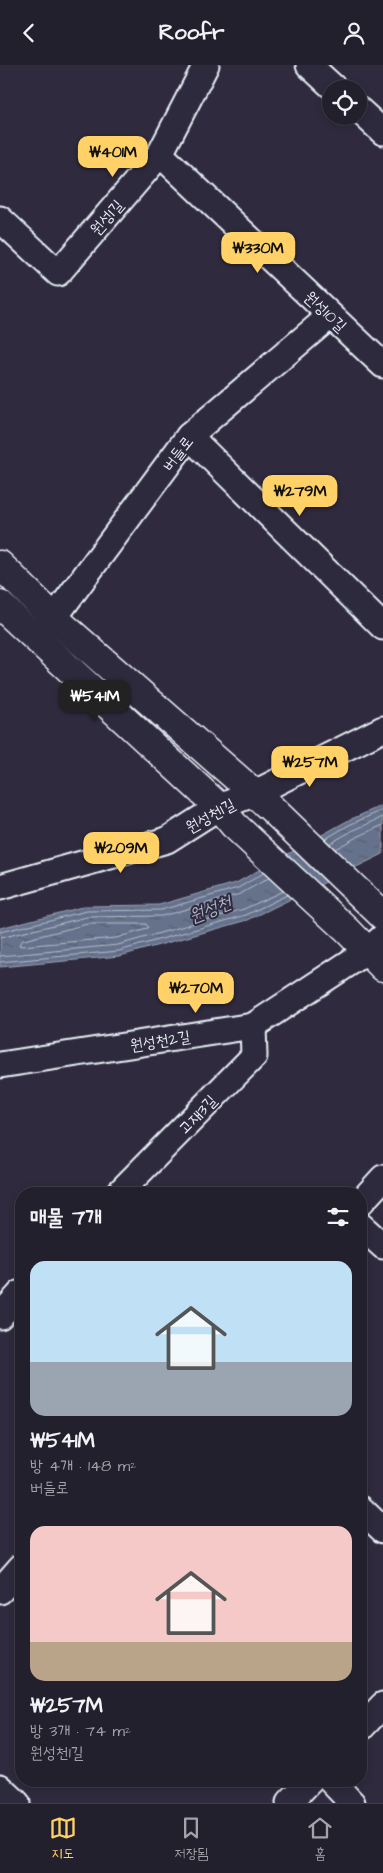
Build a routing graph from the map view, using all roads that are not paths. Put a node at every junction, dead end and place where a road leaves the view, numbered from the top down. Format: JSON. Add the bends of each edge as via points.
{"nodes":[{"id":1,"x":206,"y":65,"type":"edge"},
{"id":2,"x":309,"y":65,"type":"edge"},
{"id":3,"x":325,"y":80,"type":"edge"},
{"id":4,"x":367,"y":117,"type":"edge"},
{"id":5,"x":383,"y":132,"type":"edge"},
{"id":6,"x":160,"y":154,"type":"junction"},
{"id":7,"x":0,"y":219,"type":"edge"},
{"id":8,"x":330,"y":316,"type":"junction"},
{"id":9,"x":383,"y":365,"type":"edge"},
{"id":10,"x":189,"y":435,"type":"junction"},
{"id":11,"x":0,"y":565,"type":"edge"},
{"id":12,"x":0,"y":605,"type":"edge"},
{"id":13,"x":54,"y":618,"type":"junction"},
{"id":14,"x":383,"y":627,"type":"edge"},
{"id":15,"x":383,"y":729,"type":"edge"},
{"id":16,"x":262,"y":801,"type":"junction"},
{"id":17,"x":227,"y":816,"type":"junction"},
{"id":18,"x":0,"y":887,"type":"edge"},
{"id":19,"x":383,"y":916,"type":"edge"},
{"id":20,"x":377,"y":952,"type":"edge"},
{"id":21,"x":254,"y":1026,"type":"junction"},
{"id":22,"x":0,"y":1065,"type":"edge"},
{"id":23,"x":383,"y":1178,"type":"edge"},
{"id":24,"x":125,"y":1187,"type":"edge"},
{"id":25,"x":367,"y":1195,"type":"edge"},
{"id":26,"x":367,"y":1232,"type":"edge"},
{"id":27,"x":383,"y":1247,"type":"edge"},
{"id":28,"x":367,"y":1515,"type":"edge"},
{"id":29,"x":383,"y":1530,"type":"edge"},
{"id":30,"x":15,"y":1574,"type":"edge"},
{"id":31,"x":0,"y":1591,"type":"edge"},
{"id":32,"x":383,"y":1705,"type":"edge"},
{"id":33,"x":367,"y":1722,"type":"edge"},
{"id":34,"x":0,"y":1787,"type":"edge"},
{"id":35,"x":304,"y":1787,"type":"edge"},
{"id":36,"x":336,"y":1787,"type":"edge"},
{"id":37,"x":17,"y":1803,"type":"edge"},
{"id":38,"x":289,"y":1803,"type":"edge"},
{"id":39,"x":352,"y":1803,"type":"edge"}],
"edges":[{"from":1,"to":6,"type":"street","name":"원성1길"},
{"from":2,"to":3,"type":"street"},
{"from":4,"to":5,"type":"street"},
{"from":6,"to":7,"type":"street","name":"원성1길","via":[[58,273]]},
{"from":6,"to":8,"type":"street","name":"원성10길"},
{"from":8,"to":9,"type":"street","name":"원성10길"},
{"from":8,"to":10,"type":"street","name":"버들로"},
{"from":10,"to":13,"type":"street","name":"버들로"},
{"from":10,"to":14,"type":"street"},
{"from":11,"to":13,"type":"street"},
{"from":12,"to":17,"type":"street"},
{"from":13,"to":16,"type":"street"},
{"from":15,"to":16,"type":"street","name":"원성천1길"},
{"from":16,"to":17,"type":"street","name":"원성천1길"},
{"from":16,"to":19,"type":"street"},
{"from":17,"to":18,"type":"street","name":"원성천1길","via":[[167,840]]},
{"from":17,"to":20,"type":"street","via":[[348,931]]},
{"from":20,"to":21,"type":"street","name":"원성천2길"},
{"from":21,"to":22,"type":"street","name":"원성천2길"},
{"from":21,"to":24,"type":"street","name":"고재3길","via":[[254,1056]]},
{"from":23,"to":25,"type":"street"},
{"from":26,"to":27,"type":"street"},
{"from":28,"to":29,"type":"street"},
{"from":30,"to":31,"type":"street"},
{"from":32,"to":33,"type":"street"},
{"from":34,"to":37,"type":"street"},
{"from":35,"to":38,"type":"street"},
{"from":36,"to":39,"type":"street"}]}
